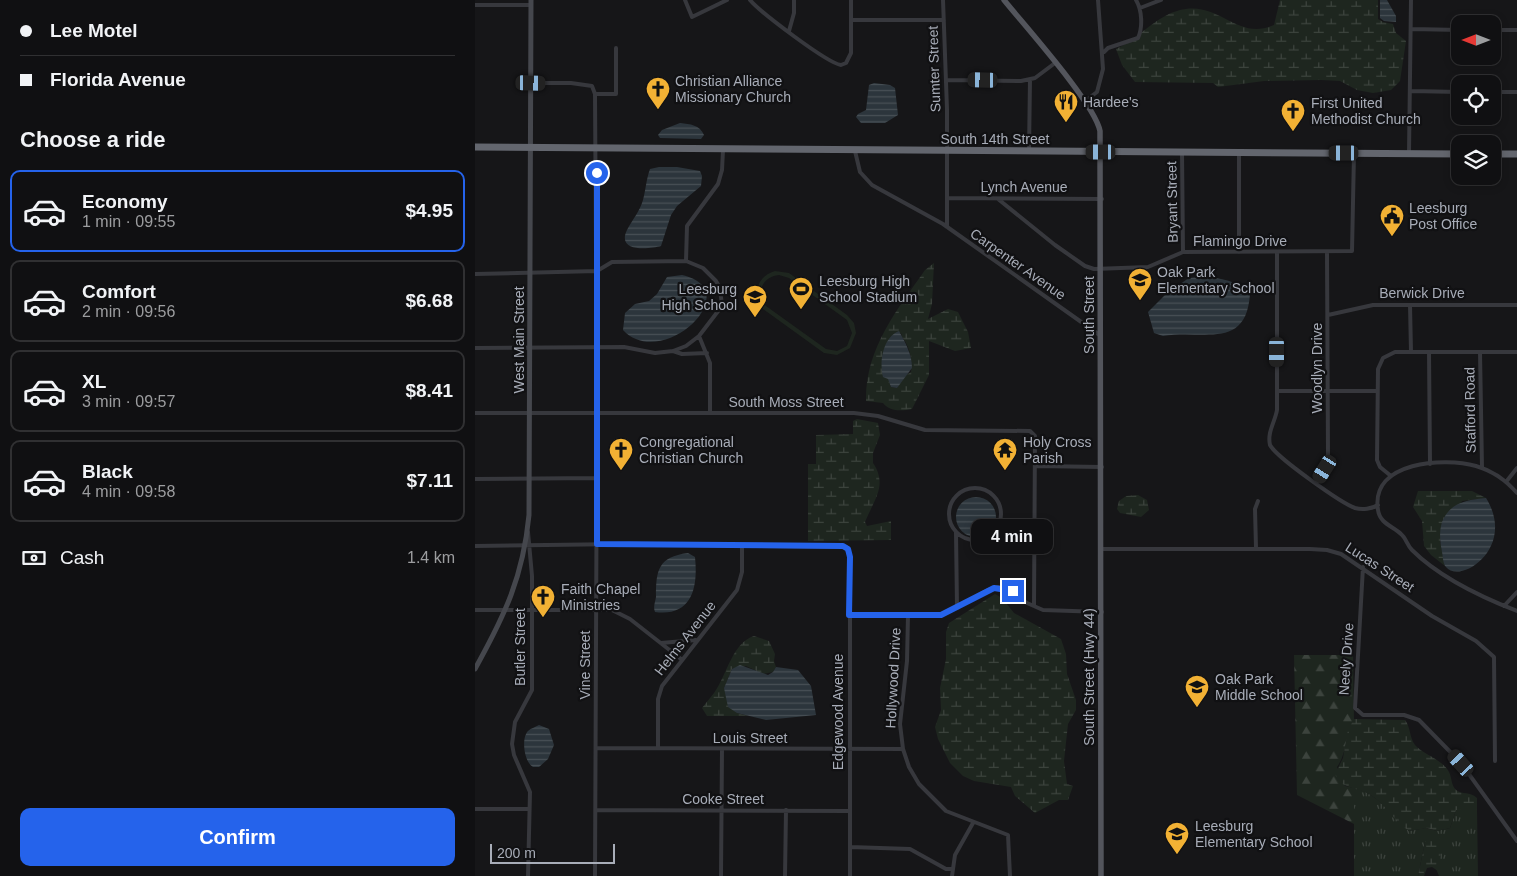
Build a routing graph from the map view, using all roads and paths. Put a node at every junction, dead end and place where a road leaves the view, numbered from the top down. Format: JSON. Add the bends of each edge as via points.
{"nodes":[{"id":1,"x":685,"y":0,"type":"edge"},
{"id":2,"x":727,"y":0,"type":"edge"},
{"id":3,"x":750,"y":0,"type":"edge"},
{"id":4,"x":794,"y":0,"type":"edge"},
{"id":5,"x":851,"y":0,"type":"edge"},
{"id":6,"x":943,"y":0,"type":"edge"},
{"id":7,"x":1004,"y":0,"type":"edge"},
{"id":8,"x":1098,"y":0,"type":"edge"},
{"id":9,"x":1136,"y":0,"type":"edge"},
{"id":10,"x":1161,"y":0,"type":"edge"},
{"id":11,"x":1411,"y":0,"type":"edge"},
{"id":12,"x":531,"y":3,"type":"edge"},
{"id":13,"x":475,"y":5,"type":"edge"},
{"id":14,"x":1140,"y":8,"type":"junction"},
{"id":15,"x":851,"y":20,"type":"junction"},
{"id":16,"x":944,"y":20,"type":"junction"},
{"id":17,"x":1412,"y":29,"type":"junction"},
{"id":18,"x":1451,"y":30,"type":"edge"},
{"id":19,"x":1501,"y":30,"type":"edge"},
{"id":20,"x":1517,"y":30,"type":"edge"},
{"id":21,"x":789,"y":31,"type":"junction"},
{"id":22,"x":616,"y":48,"type":"dead end"},
{"id":23,"x":1103,"y":52,"type":"junction"},
{"id":24,"x":1055,"y":63,"type":"junction"},
{"id":25,"x":1030,"y":79,"type":"junction"},
{"id":26,"x":946,"y":80,"type":"junction"},
{"id":27,"x":531,"y":83,"type":"junction"},
{"id":28,"x":1411,"y":91,"type":"junction"},
{"id":29,"x":1451,"y":92,"type":"edge"},
{"id":30,"x":1501,"y":92,"type":"edge"},
{"id":31,"x":1517,"y":92,"type":"edge"},
{"id":32,"x":595,"y":94,"type":"junction"},
{"id":33,"x":1085,"y":101,"type":"junction"},
{"id":34,"x":475,"y":147,"type":"edge"},
{"id":35,"x":530,"y":148,"type":"junction"},
{"id":36,"x":596,"y":149,"type":"junction"},
{"id":37,"x":723,"y":150,"type":"junction"},
{"id":38,"x":855,"y":151,"type":"junction"},
{"id":39,"x":946,"y":151,"type":"junction"},
{"id":40,"x":1029,"y":151,"type":"junction"},
{"id":41,"x":1101,"y":152,"type":"junction"},
{"id":42,"x":1182,"y":152,"type":"junction"},
{"id":43,"x":1239,"y":152,"type":"junction"},
{"id":44,"x":1354,"y":153,"type":"junction"},
{"id":45,"x":1409,"y":153,"type":"junction"},
{"id":46,"x":1451,"y":154,"type":"edge"},
{"id":47,"x":1501,"y":154,"type":"edge"},
{"id":48,"x":1517,"y":154,"type":"edge"},
{"id":49,"x":947,"y":198,"type":"junction"},
{"id":50,"x":998,"y":199,"type":"junction"},
{"id":51,"x":1101,"y":199,"type":"junction"},
{"id":52,"x":947,"y":227,"type":"junction"},
{"id":53,"x":1183,"y":252,"type":"junction"},
{"id":54,"x":1239,"y":252,"type":"junction"},
{"id":55,"x":1277,"y":252,"type":"junction"},
{"id":56,"x":1327,"y":252,"type":"junction"},
{"id":57,"x":687,"y":260,"type":"junction"},
{"id":58,"x":1101,"y":269,"type":"junction"},
{"id":59,"x":597,"y":271,"type":"junction"},
{"id":60,"x":530,"y":273,"type":"junction"},
{"id":61,"x":475,"y":274,"type":"edge"},
{"id":62,"x":1410,"y":305,"type":"junction"},
{"id":63,"x":1517,"y":305,"type":"edge"},
{"id":64,"x":1328,"y":315,"type":"junction"},
{"id":65,"x":699,"y":336,"type":"junction"},
{"id":66,"x":1101,"y":336,"type":"junction"},
{"id":67,"x":597,"y":346,"type":"junction"},
{"id":68,"x":530,"y":347,"type":"junction"},
{"id":69,"x":475,"y":348,"type":"edge"},
{"id":70,"x":673,"y":352,"type":"junction"},
{"id":71,"x":1411,"y":352,"type":"junction"},
{"id":72,"x":1429,"y":352,"type":"junction"},
{"id":73,"x":1480,"y":352,"type":"junction"},
{"id":74,"x":1517,"y":352,"type":"edge"},
{"id":75,"x":707,"y":353,"type":"junction"},
{"id":76,"x":1277,"y":391,"type":"junction"},
{"id":77,"x":1328,"y":391,"type":"junction"},
{"id":78,"x":1377,"y":391,"type":"junction"},
{"id":79,"x":530,"y":412,"type":"junction"},
{"id":80,"x":597,"y":412,"type":"junction"},
{"id":81,"x":475,"y":413,"type":"edge"},
{"id":82,"x":710,"y":413,"type":"junction"},
{"id":83,"x":1430,"y":464,"type":"junction"},
{"id":84,"x":1036,"y":466,"type":"junction"},
{"id":85,"x":1102,"y":467,"type":"junction"},
{"id":86,"x":1482,"y":468,"type":"junction"},
{"id":87,"x":1517,"y":468,"type":"edge"},
{"id":88,"x":1391,"y":476,"type":"junction"},
{"id":89,"x":597,"y":478,"type":"junction"},
{"id":90,"x":475,"y":479,"type":"edge"},
{"id":91,"x":530,"y":479,"type":"junction"},
{"id":92,"x":1101,"y":479,"type":"joint"},
{"id":93,"x":1317,"y":482,"type":"junction"},
{"id":94,"x":1507,"y":482,"type":"junction"},
{"id":95,"x":1517,"y":493,"type":"edge"},
{"id":96,"x":1258,"y":501,"type":"dead end"},
{"id":97,"x":1378,"y":505,"type":"junction"},
{"id":98,"x":999,"y":526,"type":"junction"},
{"id":99,"x":1035,"y":527,"type":"junction"},
{"id":100,"x":956,"y":532,"type":"junction"},
{"id":101,"x":597,"y":544,"type":"junction"},
{"id":102,"x":742,"y":544,"type":"junction"},
{"id":103,"x":528,"y":545,"type":"junction"},
{"id":104,"x":475,"y":546,"type":"edge"},
{"id":105,"x":1256,"y":548,"type":"junction"},
{"id":106,"x":1102,"y":549,"type":"junction"},
{"id":107,"x":1363,"y":567,"type":"junction"},
{"id":108,"x":1517,"y":592,"type":"edge"},
{"id":109,"x":1034,"y":606,"type":"junction"},
{"id":110,"x":1504,"y":606,"type":"junction"},
{"id":111,"x":957,"y":608,"type":"junction"},
{"id":112,"x":597,"y":609,"type":"junction"},
{"id":113,"x":475,"y":610,"type":"edge"},
{"id":114,"x":532,"y":610,"type":"junction"},
{"id":115,"x":1517,"y":610,"type":"edge"},
{"id":116,"x":507,"y":611,"type":"junction"},
{"id":117,"x":1102,"y":612,"type":"junction"},
{"id":118,"x":849,"y":615,"type":"junction"},
{"id":119,"x":908,"y":615,"type":"junction"},
{"id":120,"x":697,"y":640,"type":"junction"},
{"id":121,"x":661,"y":643,"type":"junction"},
{"id":122,"x":681,"y":659,"type":"junction"},
{"id":123,"x":475,"y":669,"type":"edge"},
{"id":124,"x":597,"y":748,"type":"junction"},
{"id":125,"x":658,"y":748,"type":"junction"},
{"id":126,"x":722,"y":749,"type":"junction"},
{"id":127,"x":849,"y":749,"type":"junction"},
{"id":128,"x":903,"y":749,"type":"junction"},
{"id":129,"x":1495,"y":761,"type":"dead end"},
{"id":130,"x":475,"y":809,"type":"edge"},
{"id":131,"x":529,"y":809,"type":"junction"},
{"id":132,"x":596,"y":810,"type":"junction"},
{"id":133,"x":722,"y":810,"type":"junction"},
{"id":134,"x":786,"y":810,"type":"junction"},
{"id":135,"x":849,"y":811,"type":"junction"},
{"id":136,"x":973,"y":823,"type":"junction"},
{"id":137,"x":1517,"y":841,"type":"edge"},
{"id":138,"x":849,"y":847,"type":"junction"},
{"id":139,"x":952,"y":869,"type":"junction"},
{"id":140,"x":528,"y":876,"type":"edge"},
{"id":141,"x":595,"y":876,"type":"edge"},
{"id":142,"x":721,"y":876,"type":"edge"},
{"id":143,"x":785,"y":876,"type":"edge"},
{"id":144,"x":850,"y":876,"type":"edge"},
{"id":145,"x":952,"y":876,"type":"edge"},
{"id":146,"x":1010,"y":876,"type":"edge"},
{"id":147,"x":1101,"y":876,"type":"edge"}],
"edges":[{"from":1,"to":2,"type":"street","via":[[692,17]]},
{"from":3,"to":21,"type":"street"},
{"from":4,"to":21,"type":"street"},
{"from":5,"to":15,"type":"street"},
{"from":6,"to":16,"type":"street","name":"Sumter Street"},
{"from":7,"to":24,"type":"main road","name":"South Street"},
{"from":8,"to":23,"type":"street"},
{"from":9,"to":14,"type":"street"},
{"from":10,"to":14,"type":"street"},
{"from":11,"to":17,"type":"street"},
{"from":12,"to":13,"type":"street"},
{"from":12,"to":27,"type":"main road","name":"West Main Street"},
{"from":14,"to":23,"type":"street","via":[[1141,31],[1138,38]]},
{"from":15,"to":16,"type":"street"},
{"from":15,"to":21,"type":"street","via":[[851,52],[846,63],[837,65]]},
{"from":16,"to":26,"type":"street","name":"Sumter Street"},
{"from":17,"to":18,"type":"street"},
{"from":17,"to":28,"type":"street"},
{"from":19,"to":20,"type":"street"},
{"from":22,"to":32,"type":"street","via":[[616,94]]},
{"from":23,"to":33,"type":"street","via":[[1099,88]]},
{"from":24,"to":25,"type":"street"},
{"from":24,"to":33,"type":"main road","name":"South Street"},
{"from":25,"to":26,"type":"street"},
{"from":25,"to":40,"type":"street"},
{"from":26,"to":39,"type":"street","name":"Sumter Street"},
{"from":27,"to":32,"type":"street","via":[[582,83],[592,86]]},
{"from":27,"to":35,"type":"main road","name":"West Main Street"},
{"from":28,"to":29,"type":"street"},
{"from":28,"to":45,"type":"street"},
{"from":30,"to":31,"type":"street"},
{"from":32,"to":36,"type":"street","name":"Vine Street"},
{"from":33,"to":41,"type":"main road","name":"South Street","via":[[1099,126]]},
{"from":34,"to":35,"type":"highway","name":"South 14th Street"},
{"from":35,"to":36,"type":"highway","name":"South 14th Street"},
{"from":35,"to":60,"type":"main road","name":"West Main Street"},
{"from":36,"to":37,"type":"highway","name":"South 14th Street"},
{"from":36,"to":59,"type":"street","name":"Vine Street"},
{"from":37,"to":38,"type":"highway","name":"South 14th Street"},
{"from":37,"to":57,"type":"street","via":[[718,184],[687,226]]},
{"from":38,"to":39,"type":"highway","name":"South 14th Street"},
{"from":38,"to":52,"type":"street","via":[[857,166],[869,182]]},
{"from":39,"to":40,"type":"highway","name":"South 14th Street"},
{"from":39,"to":49,"type":"street","name":"Sumter Street"},
{"from":40,"to":41,"type":"highway","name":"South 14th Street"},
{"from":41,"to":42,"type":"highway","name":"South 14th Street"},
{"from":41,"to":51,"type":"main road","name":"South Street"},
{"from":42,"to":43,"type":"highway","name":"South 14th Street"},
{"from":42,"to":53,"type":"street","name":"Bryant Street"},
{"from":43,"to":44,"type":"highway","name":"South 14th Street"},
{"from":43,"to":54,"type":"street"},
{"from":44,"to":45,"type":"highway","name":"South 14th Street"},
{"from":44,"to":56,"type":"street","name":"Flamingo Drive","via":[[1352,251]]},
{"from":45,"to":46,"type":"highway","name":"South 14th Street"},
{"from":47,"to":48,"type":"highway"},
{"from":49,"to":50,"type":"street","name":"Lynch Avenue"},
{"from":49,"to":52,"type":"street","name":"Sumter Street"},
{"from":50,"to":51,"type":"street","name":"Lynch Avenue"},
{"from":50,"to":58,"type":"street","via":[[1085,266]]},
{"from":51,"to":58,"type":"main road","name":"South Street"},
{"from":52,"to":66,"type":"street","name":"Carpenter Avenue"},
{"from":53,"to":54,"type":"street","name":"Flamingo Drive"},
{"from":53,"to":58,"type":"street","name":"Flamingo Drive","via":[[1148,267]]},
{"from":54,"to":55,"type":"street","name":"Flamingo Drive"},
{"from":55,"to":56,"type":"street","name":"Flamingo Drive"},
{"from":55,"to":76,"type":"street"},
{"from":56,"to":64,"type":"street","name":"Woodlyn Drive"},
{"from":57,"to":59,"type":"street","via":[[612,262]]},
{"from":57,"to":65,"type":"street","via":[[703,268],[716,281],[723,297],[722,306]]},
{"from":58,"to":66,"type":"main road","name":"South Street"},
{"from":59,"to":60,"type":"street"},
{"from":59,"to":67,"type":"street","name":"Vine Street"},
{"from":60,"to":61,"type":"street"},
{"from":60,"to":68,"type":"main road","name":"West Main Street"},
{"from":62,"to":63,"type":"street","name":"Berwick Drive"},
{"from":62,"to":64,"type":"street","name":"Berwick Drive","via":[[1373,305]]},
{"from":62,"to":71,"type":"street"},
{"from":64,"to":77,"type":"street","name":"Woodlyn Drive"},
{"from":65,"to":70,"type":"street"},
{"from":65,"to":75,"type":"street"},
{"from":66,"to":85,"type":"main road","name":"South Street"},
{"from":67,"to":68,"type":"street"},
{"from":67,"to":70,"type":"street"},
{"from":67,"to":80,"type":"street","name":"Vine Street"},
{"from":68,"to":69,"type":"street"},
{"from":68,"to":79,"type":"main road","name":"West Main Street"},
{"from":70,"to":75,"type":"street"},
{"from":71,"to":72,"type":"street"},
{"from":71,"to":78,"type":"street","via":[[1391,352],[1383,358],[1378,366]]},
{"from":72,"to":73,"type":"street"},
{"from":72,"to":83,"type":"street"},
{"from":73,"to":74,"type":"street"},
{"from":73,"to":86,"type":"street","name":"Stafford Road"},
{"from":75,"to":82,"type":"street"},
{"from":76,"to":77,"type":"street"},
{"from":76,"to":93,"type":"street","via":[[1276,419],[1269,432],[1270,444],[1283,459]]},
{"from":77,"to":78,"type":"street"},
{"from":77,"to":93,"type":"street","name":"Woodlyn Drive","via":[[1328,454],[1326,466]]},
{"from":78,"to":88,"type":"street","via":[[1377,460]]},
{"from":79,"to":80,"type":"street","name":"South Moss Street"},
{"from":79,"to":81,"type":"street","name":"South Moss Street"},
{"from":79,"to":91,"type":"main road","name":"West Main Street"},
{"from":80,"to":82,"type":"street","name":"South Moss Street"},
{"from":80,"to":89,"type":"street","name":"Vine Street"},
{"from":82,"to":84,"type":"street","name":"South Moss Street","via":[[865,414],[925,430],[1030,431],[1035,438]]},
{"from":83,"to":86,"type":"street","via":[[1465,464]]},
{"from":83,"to":88,"type":"street","via":[[1405,467]]},
{"from":84,"to":85,"type":"street"},
{"from":84,"to":99,"type":"street"},
{"from":85,"to":92,"type":"main road","name":"South Street"},
{"from":86,"to":94,"type":"street"},
{"from":87,"to":94,"type":"street"},
{"from":88,"to":97,"type":"street","via":[[1381,492]]},
{"from":89,"to":91,"type":"street"},
{"from":89,"to":101,"type":"street","name":"Vine Street"},
{"from":90,"to":91,"type":"street"},
{"from":91,"to":103,"type":"main road","name":"West Main Street"},
{"from":92,"to":106,"type":"main road","name":"South Street (Hwy 44)"},
{"from":93,"to":97,"type":"street","via":[[1355,508]]},
{"from":94,"to":95,"type":"street"},
{"from":96,"to":105,"type":"street","via":[[1255,509]]},
{"from":97,"to":110,"type":"street","via":[[1382,519],[1402,535],[1412,550],[1479,596]]},
{"from":98,"to":99,"type":"street"},
{"from":98,"to":100,"type":"street","via":[[990,536],[980,540],[968,539]]},
{"from":98,"to":100,"type":"street","via":[[1002,511],[996,498],[983,489],[969,489],[959,493],[950,505],[949,520]]},
{"from":99,"to":109,"type":"street"},
{"from":100,"to":111,"type":"street"},
{"from":101,"to":102,"type":"street"},
{"from":101,"to":103,"type":"street"},
{"from":101,"to":112,"type":"street","name":"Vine Street"},
{"from":102,"to":118,"type":"street","name":"Edgewood Avenue","via":[[839,545],[848,549]]},
{"from":102,"to":120,"type":"street","name":"Helms Avenue","via":[[742,572],[737,590]]},
{"from":103,"to":104,"type":"street"},
{"from":103,"to":114,"type":"street","name":"Butler Street"},
{"from":103,"to":116,"type":"main road","name":"West Main Street"},
{"from":105,"to":106,"type":"street","name":"Lucas Street"},
{"from":105,"to":107,"type":"street","name":"Lucas Street","via":[[1327,550]]},
{"from":106,"to":117,"type":"main road","name":"South Street (Hwy 44)"},
{"from":107,"to":129,"type":"street","name":"Lucas Street","via":[[1432,616],[1475,641],[1494,658]]},
{"from":107,"to":137,"type":"street","name":"Neely Drive","via":[[1355,708],[1363,714],[1404,715],[1419,720],[1461,763]]},
{"from":108,"to":110,"type":"street"},
{"from":109,"to":111,"type":"street","via":[[1009,589],[999,587]]},
{"from":109,"to":117,"type":"street","via":[[1049,611]]},
{"from":110,"to":115,"type":"street"},
{"from":111,"to":119,"type":"street","via":[[941,615]]},
{"from":112,"to":114,"type":"street"},
{"from":112,"to":121,"type":"street","via":[[624,615]]},
{"from":112,"to":124,"type":"street","name":"Vine Street"},
{"from":113,"to":116,"type":"street"},
{"from":114,"to":116,"type":"street"},
{"from":114,"to":131,"type":"street","name":"Butler Street","via":[[532,690],[515,722],[512,744],[513,756],[529,788]]},
{"from":116,"to":123,"type":"main road","name":"West Main Street"},
{"from":117,"to":147,"type":"main road","name":"South Street (Hwy 44)"},
{"from":118,"to":119,"type":"street"},
{"from":118,"to":127,"type":"street","name":"Edgewood Avenue"},
{"from":119,"to":128,"type":"street","name":"Hollywood Drive","via":[[900,734]]},
{"from":120,"to":121,"type":"street"},
{"from":120,"to":122,"type":"street","name":"Helms Avenue"},
{"from":121,"to":122,"type":"street"},
{"from":122,"to":125,"type":"street","name":"Helms Avenue","via":[[659,695]]},
{"from":124,"to":125,"type":"street","name":"Louis Street"},
{"from":124,"to":132,"type":"street","name":"Vine Street"},
{"from":125,"to":126,"type":"street","name":"Louis Street"},
{"from":126,"to":127,"type":"street","name":"Louis Street"},
{"from":126,"to":133,"type":"street"},
{"from":127,"to":128,"type":"street","name":"Louis Street"},
{"from":127,"to":135,"type":"street","name":"Edgewood Avenue"},
{"from":128,"to":136,"type":"street","name":"Hollywood Drive","via":[[913,776],[925,791],[947,811]]},
{"from":130,"to":131,"type":"street"},
{"from":131,"to":140,"type":"street","name":"Butler Street"},
{"from":132,"to":133,"type":"street","name":"Cooke Street"},
{"from":132,"to":141,"type":"street","name":"Vine Street"},
{"from":133,"to":134,"type":"street","name":"Cooke Street"},
{"from":133,"to":142,"type":"street"},
{"from":134,"to":135,"type":"street","name":"Cooke Street"},
{"from":134,"to":143,"type":"street"},
{"from":135,"to":138,"type":"street","name":"Edgewood Avenue"},
{"from":136,"to":139,"type":"street","via":[[955,855]]},
{"from":136,"to":146,"type":"street","name":"Hollywood Drive","via":[[1008,835]]},
{"from":138,"to":139,"type":"street","via":[[910,849]]},
{"from":138,"to":144,"type":"street","name":"Edgewood Avenue"},
{"from":139,"to":145,"type":"street"}]}
